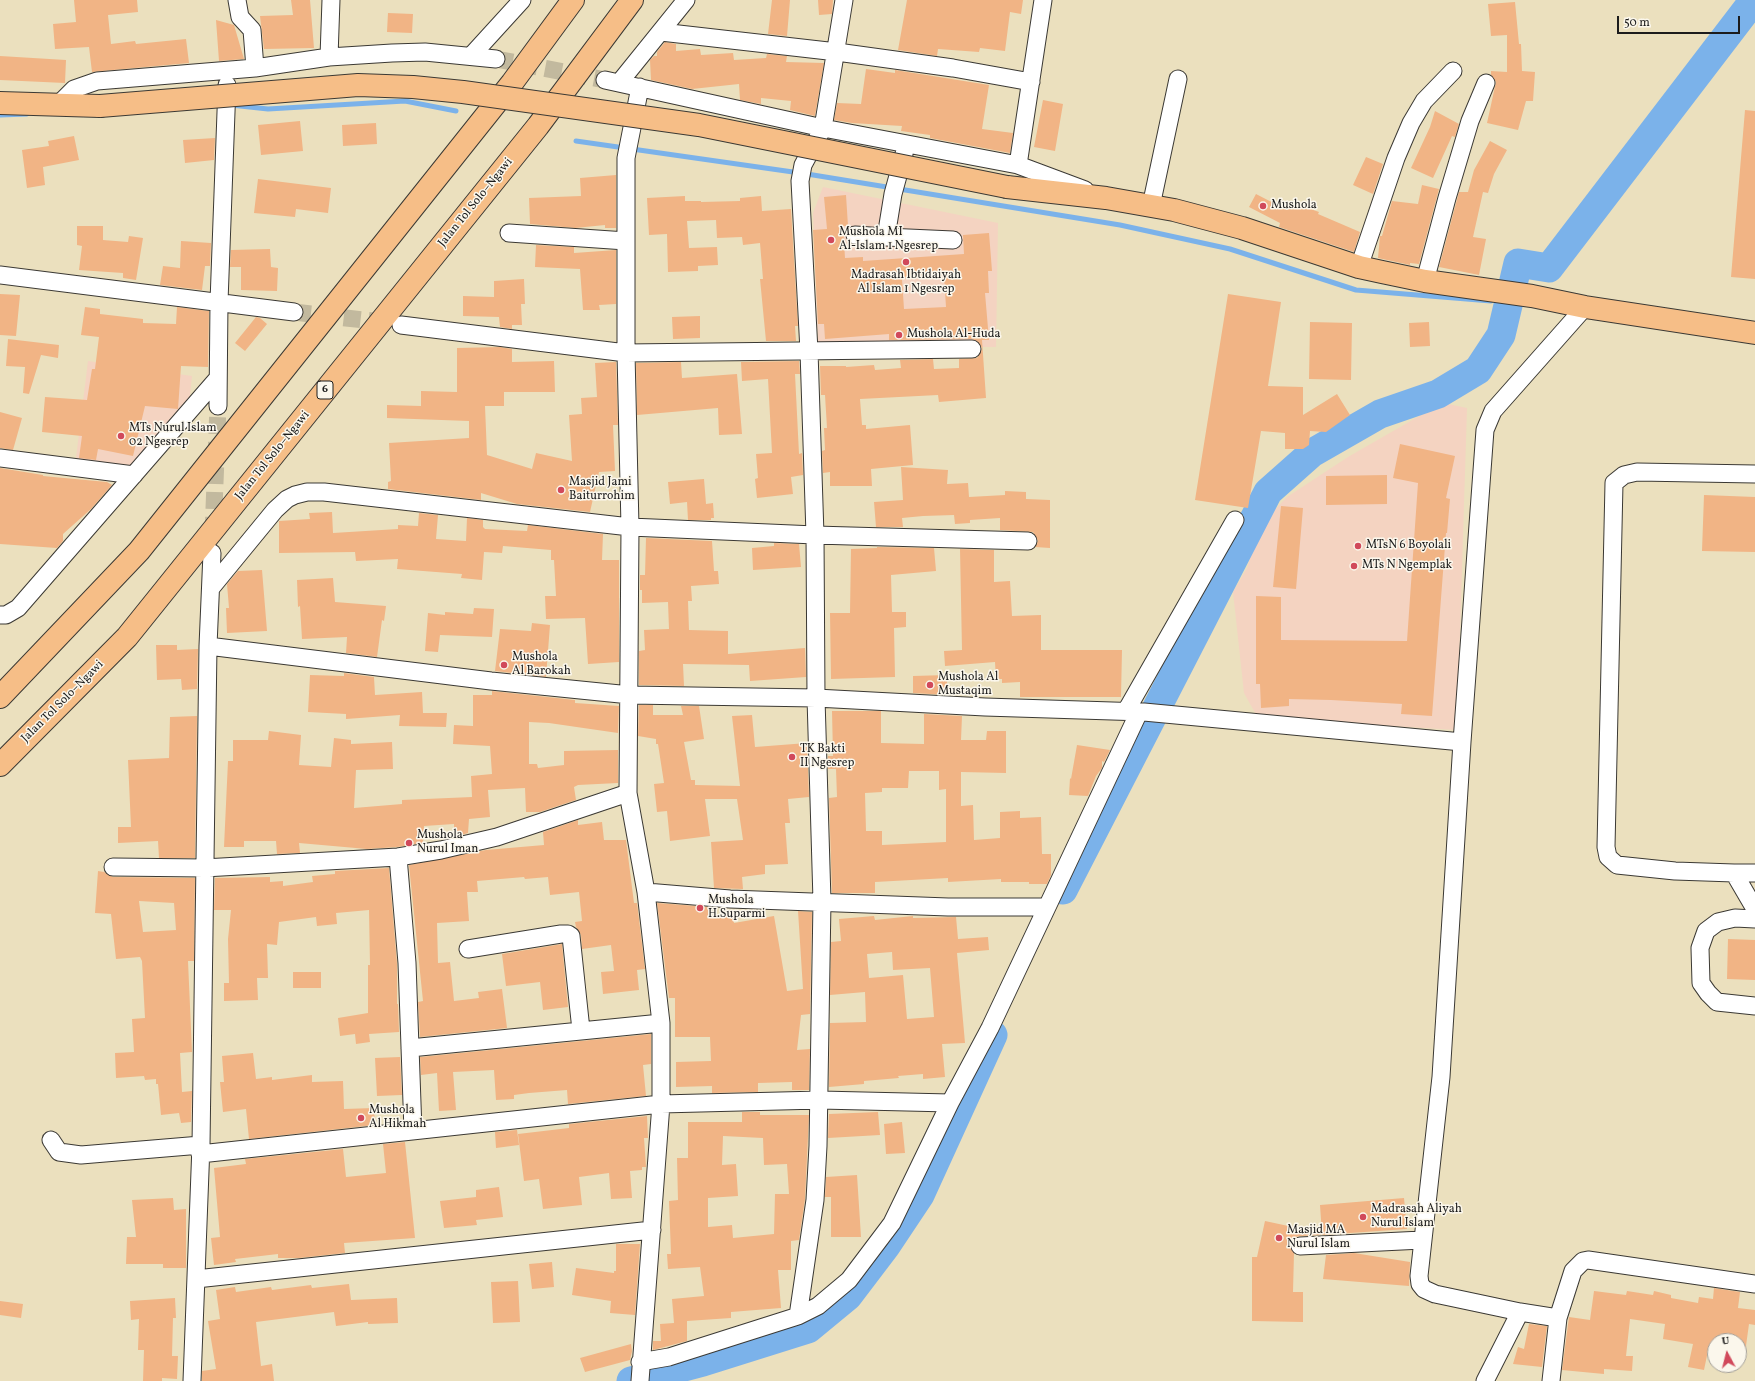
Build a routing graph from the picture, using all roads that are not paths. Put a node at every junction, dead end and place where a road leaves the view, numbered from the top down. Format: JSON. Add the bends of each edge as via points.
{"nodes":[{"id":1,"x":237,"y":0,"type":"edge"},
{"id":2,"x":331,"y":0,"type":"edge"},
{"id":3,"x":522,"y":0,"type":"edge"},
{"id":4,"x":573,"y":0,"type":"edge"},
{"id":5,"x":632,"y":0,"type":"edge"},
{"id":6,"x":686,"y":0,"type":"edge"},
{"id":7,"x":844,"y":0,"type":"edge"},
{"id":8,"x":1043,"y":0,"type":"edge"},
{"id":9,"x":661,"y":32,"type":"junction"},
{"id":10,"x":837,"y":52,"type":"junction"},
{"id":11,"x":472,"y":56,"type":"junction"},
{"id":12,"x":329,"y":57,"type":"junction"},
{"id":13,"x":496,"y":60,"type":"tunnel mouth"},
{"id":14,"x":255,"y":68,"type":"junction"},
{"id":15,"x":228,"y":71,"type":"junction"},
{"id":16,"x":1453,"y":71,"type":"dead end"},
{"id":17,"x":1178,"y":79,"type":"dead end"},
{"id":18,"x":1031,"y":82,"type":"junction"},
{"id":19,"x":1486,"y":83,"type":"dead end"},
{"id":20,"x":640,"y":87,"type":"junction"},
{"id":21,"x":0,"y":103,"type":"edge"},
{"id":22,"x":58,"y":106,"type":"junction"},
{"id":23,"x":823,"y":128,"type":"junction"},
{"id":24,"x":908,"y":144,"type":"junction"},
{"id":25,"x":1018,"y":165,"type":"junction"},
{"id":26,"x":1106,"y":198,"type":"junction"},
{"id":27,"x":1151,"y":206,"type":"junction"},
{"id":28,"x":509,"y":234,"type":"dead end"},
{"id":29,"x":855,"y":235,"type":"dead end"},
{"id":30,"x":886,"y":237,"type":"junction"},
{"id":31,"x":953,"y":240,"type":"dead end"},
{"id":32,"x":626,"y":241,"type":"junction"},
{"id":33,"x":1359,"y":267,"type":"junction"},
{"id":34,"x":0,"y":275,"type":"edge"},
{"id":35,"x":1425,"y":281,"type":"junction"},
{"id":36,"x":219,"y":302,"type":"junction"},
{"id":37,"x":1585,"y":307,"type":"junction"},
{"id":38,"x":294,"y":312,"type":"tunnel mouth"},
{"id":39,"x":401,"y":325,"type":"tunnel mouth"},
{"id":40,"x":1755,"y":333,"type":"edge"},
{"id":41,"x":972,"y":349,"type":"dead end"},
{"id":42,"x":809,"y":351,"type":"junction"},
{"id":43,"x":626,"y":353,"type":"junction"},
{"id":44,"x":218,"y":378,"type":"junction"},
{"id":45,"x":218,"y":406,"type":"tunnel mouth"},
{"id":46,"x":0,"y":458,"type":"edge"},
{"id":47,"x":1755,"y":474,"type":"edge"},
{"id":48,"x":134,"y":475,"type":"junction"},
{"id":49,"x":1235,"y":520,"type":"dead end"},
{"id":50,"x":630,"y":527,"type":"junction"},
{"id":51,"x":815,"y":535,"type":"junction"},
{"id":52,"x":1028,"y":541,"type":"dead end"},
{"id":53,"x":212,"y":553,"type":"tunnel mouth"},
{"id":54,"x":211,"y":588,"type":"junction"},
{"id":55,"x":0,"y":615,"type":"edge"},
{"id":56,"x":208,"y":646,"type":"junction"},
{"id":57,"x":630,"y":695,"type":"junction"},
{"id":58,"x":0,"y":697,"type":"edge"},
{"id":59,"x":816,"y":698,"type":"junction"},
{"id":60,"x":1136,"y":712,"type":"junction"},
{"id":61,"x":1462,"y":742,"type":"junction"},
{"id":62,"x":0,"y":764,"type":"edge"},
{"id":63,"x":628,"y":793,"type":"junction"},
{"id":64,"x":398,"y":856,"type":"junction"},
{"id":65,"x":113,"y":867,"type":"dead end"},
{"id":66,"x":204,"y":868,"type":"junction"},
{"id":67,"x":1755,"y":872,"type":"edge"},
{"id":68,"x":1734,"y":873,"type":"junction"},
{"id":69,"x":646,"y":892,"type":"junction"},
{"id":70,"x":822,"y":901,"type":"junction"},
{"id":71,"x":1047,"y":907,"type":"junction"},
{"id":72,"x":1755,"y":909,"type":"edge"},
{"id":73,"x":1755,"y":919,"type":"edge"},
{"id":74,"x":468,"y":949,"type":"dead end"},
{"id":75,"x":1755,"y":1006,"type":"edge"},
{"id":76,"x":661,"y":1024,"type":"junction"},
{"id":77,"x":581,"y":1030,"type":"junction"},
{"id":78,"x":410,"y":1048,"type":"junction"},
{"id":79,"x":820,"y":1100,"type":"junction"},
{"id":80,"x":950,"y":1103,"type":"junction"},
{"id":81,"x":661,"y":1104,"type":"junction"},
{"id":82,"x":412,"y":1131,"type":"junction"},
{"id":83,"x":51,"y":1140,"type":"dead end"},
{"id":84,"x":200,"y":1150,"type":"junction"},
{"id":85,"x":652,"y":1230,"type":"junction"},
{"id":86,"x":1422,"y":1240,"type":"junction"},
{"id":87,"x":1300,"y":1246,"type":"dead end"},
{"id":88,"x":196,"y":1280,"type":"junction"},
{"id":89,"x":1755,"y":1284,"type":"edge"},
{"id":90,"x":1520,"y":1312,"type":"junction"},
{"id":91,"x":798,"y":1316,"type":"junction"},
{"id":92,"x":1558,"y":1318,"type":"junction"},
{"id":93,"x":640,"y":1372,"type":"edge"},
{"id":94,"x":192,"y":1381,"type":"edge"},
{"id":95,"x":1485,"y":1381,"type":"edge"},
{"id":96,"x":1551,"y":1381,"type":"edge"}],
"edges":[{"from":1,"to":14,"type":"street","via":[[240,16],[252,30]]},
{"from":2,"to":12,"type":"street"},
{"from":3,"to":11,"type":"street"},
{"from":4,"to":58,"type":"main road","via":[[507,89],[139,551]]},
{"from":5,"to":62,"type":"main road","name":"Jalan Tol Solo–Ngawi","number":"6","via":[[538,126],[127,637]]},
{"from":6,"to":9,"type":"street"},
{"from":7,"to":10,"type":"street"},
{"from":8,"to":18,"type":"street"},
{"from":9,"to":10,"type":"street"},
{"from":9,"to":20,"type":"street","via":[[612,81]]},
{"from":10,"to":18,"type":"street"},
{"from":10,"to":23,"type":"street"},
{"from":11,"to":12,"type":"street","via":[[425,52]]},
{"from":11,"to":13,"type":"street"},
{"from":12,"to":14,"type":"street"},
{"from":14,"to":15,"type":"street"},
{"from":15,"to":22,"type":"street","via":[[97,81],[74,89]]},
{"from":15,"to":36,"type":"street"},
{"from":16,"to":33,"type":"street","via":[[1424,101],[1411,123],[1396,158]]},
{"from":17,"to":27,"type":"street"},
{"from":18,"to":25,"type":"street"},
{"from":19,"to":35,"type":"street","via":[[1470,121]]},
{"from":20,"to":23,"type":"street"},
{"from":20,"to":32,"type":"street","via":[[626,158]]},
{"from":21,"to":22,"type":"main road"},
{"from":22,"to":26,"type":"main road","bridge":true,"via":[[100,106],[358,85],[413,87],[699,125],[1006,186]]},
{"from":23,"to":24,"type":"street"},
{"from":23,"to":42,"type":"street","via":[[803,164],[800,182]]},
{"from":24,"to":25,"type":"street"},
{"from":24,"to":30,"type":"street","via":[[897,175]]},
{"from":25,"to":26,"type":"street"},
{"from":26,"to":27,"type":"main road"},
{"from":27,"to":33,"type":"main road","via":[[1197,215],[1242,228]]},
{"from":28,"to":32,"type":"street"},
{"from":29,"to":30,"type":"street"},
{"from":30,"to":31,"type":"street"},
{"from":32,"to":43,"type":"street"},
{"from":33,"to":35,"type":"main road"},
{"from":34,"to":36,"type":"street"},
{"from":35,"to":37,"type":"main road","via":[[1532,296]]},
{"from":36,"to":38,"type":"street"},
{"from":36,"to":44,"type":"street"},
{"from":37,"to":40,"type":"main road"},
{"from":37,"to":61,"type":"street","via":[[1493,411],[1486,425]]},
{"from":39,"to":43,"type":"street"},
{"from":41,"to":42,"type":"street"},
{"from":42,"to":43,"type":"street"},
{"from":42,"to":51,"type":"street"},
{"from":43,"to":50,"type":"street"},
{"from":44,"to":45,"type":"street"},
{"from":44,"to":48,"type":"street"},
{"from":46,"to":48,"type":"street"},
{"from":47,"to":68,"type":"street","via":[[1637,472],[1624,475],[1614,483],[1612,494],[1606,847],[1608,857],[1617,865],[1675,871]]},
{"from":48,"to":55,"type":"street","via":[[18,608],[6,615]]},
{"from":49,"to":60,"type":"street"},
{"from":50,"to":51,"type":"street"},
{"from":50,"to":54,"type":"street","via":[[306,492],[287,499],[275,510]]},
{"from":50,"to":57,"type":"street"},
{"from":51,"to":52,"type":"street"},
{"from":51,"to":59,"type":"street"},
{"from":53,"to":54,"type":"street"},
{"from":54,"to":56,"type":"street"},
{"from":56,"to":57,"type":"street","via":[[491,681]]},
{"from":56,"to":66,"type":"street"},
{"from":57,"to":59,"type":"street"},
{"from":57,"to":63,"type":"street"},
{"from":59,"to":60,"type":"street"},
{"from":59,"to":70,"type":"street"},
{"from":60,"to":61,"type":"street"},
{"from":60,"to":71,"type":"street"},
{"from":61,"to":86,"type":"street","via":[[1441,1077]]},
{"from":63,"to":64,"type":"street","via":[[497,837],[441,850]]},
{"from":63,"to":69,"type":"street"},
{"from":64,"to":66,"type":"street"},
{"from":64,"to":78,"type":"street","via":[[407,963]]},
{"from":65,"to":66,"type":"street"},
{"from":66,"to":84,"type":"street"},
{"from":67,"to":68,"type":"street"},
{"from":68,"to":72,"type":"street"},
{"from":69,"to":70,"type":"street","via":[[730,899]]},
{"from":69,"to":76,"type":"street"},
{"from":70,"to":71,"type":"street","via":[[948,907]]},
{"from":70,"to":79,"type":"street"},
{"from":71,"to":80,"type":"street","via":[[990,1028]]},
{"from":73,"to":75,"type":"street","via":[[1735,918],[1718,922],[1706,931],[1700,948],[1701,983],[1716,1002]]},
{"from":74,"to":77,"type":"street","via":[[561,934],[571,936]]},
{"from":76,"to":77,"type":"street"},
{"from":76,"to":81,"type":"street"},
{"from":77,"to":78,"type":"street"},
{"from":78,"to":82,"type":"street"},
{"from":79,"to":80,"type":"street"},
{"from":79,"to":81,"type":"street"},
{"from":79,"to":91,"type":"street","via":[[815,1200]]},
{"from":80,"to":91,"type":"street","via":[[892,1223],[883,1236],[849,1280],[818,1306]]},
{"from":81,"to":82,"type":"street"},
{"from":81,"to":85,"type":"street"},
{"from":82,"to":84,"type":"street"},
{"from":83,"to":84,"type":"street","via":[[59,1152],[81,1155]]},
{"from":84,"to":88,"type":"street"},
{"from":85,"to":88,"type":"street"},
{"from":85,"to":93,"type":"street"},
{"from":86,"to":87,"type":"street"},
{"from":86,"to":90,"type":"street","via":[[1419,1276],[1424,1289],[1435,1294]]},
{"from":88,"to":94,"type":"street"},
{"from":89,"to":92,"type":"street","via":[[1588,1260],[1583,1261],[1572,1271]]},
{"from":90,"to":92,"type":"street"},
{"from":90,"to":95,"type":"street"},
{"from":91,"to":93,"type":"street","via":[[669,1357]]},
{"from":92,"to":96,"type":"street"}]}
